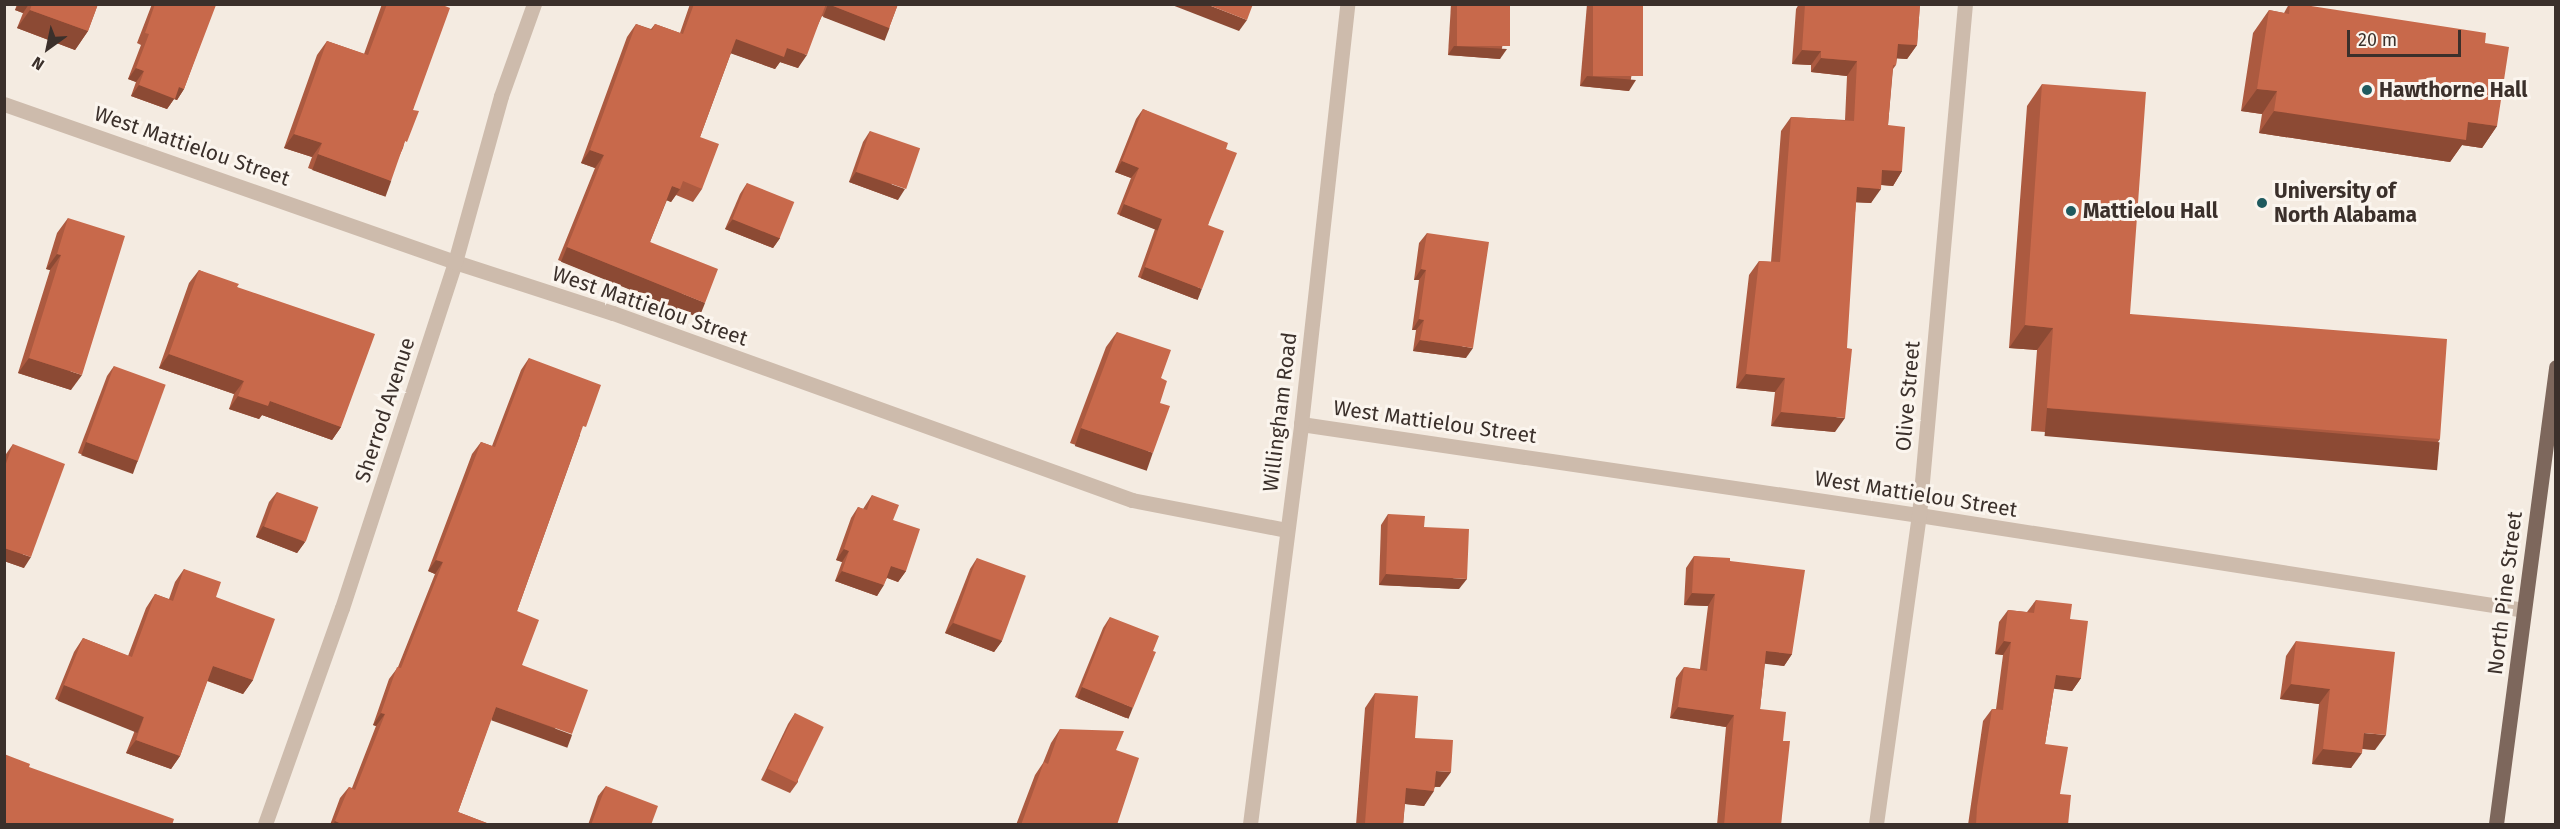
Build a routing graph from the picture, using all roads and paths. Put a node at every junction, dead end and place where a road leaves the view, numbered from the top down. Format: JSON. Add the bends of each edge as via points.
{"nodes":[{"id":1,"x":534,"y":4,"type":"edge"},
{"id":2,"x":1347,"y":4,"type":"edge"},
{"id":3,"x":1965,"y":4,"type":"edge"},
{"id":4,"x":4,"y":104,"type":"edge"},
{"id":5,"x":455,"y":262,"type":"junction"},
{"id":6,"x":2556,"y":367,"type":"edge"},
{"id":7,"x":1301,"y":424,"type":"junction"},
{"id":8,"x":1919,"y":515,"type":"junction"},
{"id":9,"x":1287,"y":530,"type":"junction"},
{"id":10,"x":2524,"y":610,"type":"junction"},
{"id":11,"x":265,"y":825,"type":"edge"},
{"id":12,"x":1250,"y":825,"type":"edge"},
{"id":13,"x":1876,"y":825,"type":"edge"},
{"id":14,"x":2496,"y":825,"type":"edge"}],
"edges":[{"from":1,"to":5,"type":"street","name":"Sherrod Avenue","via":[[501,96]]},
{"from":2,"to":7,"type":"street","name":"Willingham Road"},
{"from":3,"to":8,"type":"street","name":"Olive Street"},
{"from":4,"to":5,"type":"street","name":"West Mattielou Street"},
{"from":5,"to":9,"type":"street","name":"West Mattielou Street","via":[[613,313],[1132,500]]},
{"from":5,"to":11,"type":"street","name":"Sherrod Avenue","via":[[342,608]]},
{"from":6,"to":10,"type":"main road","name":"North Pine Street"},
{"from":7,"to":8,"type":"street","name":"West Mattielou Street"},
{"from":7,"to":9,"type":"street","name":"Willingham Road"},
{"from":8,"to":10,"type":"street","name":"West Mattielou Street"},
{"from":8,"to":13,"type":"street","name":"Olive Street"},
{"from":9,"to":12,"type":"street","name":"Willingham Road"},
{"from":10,"to":14,"type":"main road","name":"North Pine Street"}]}
